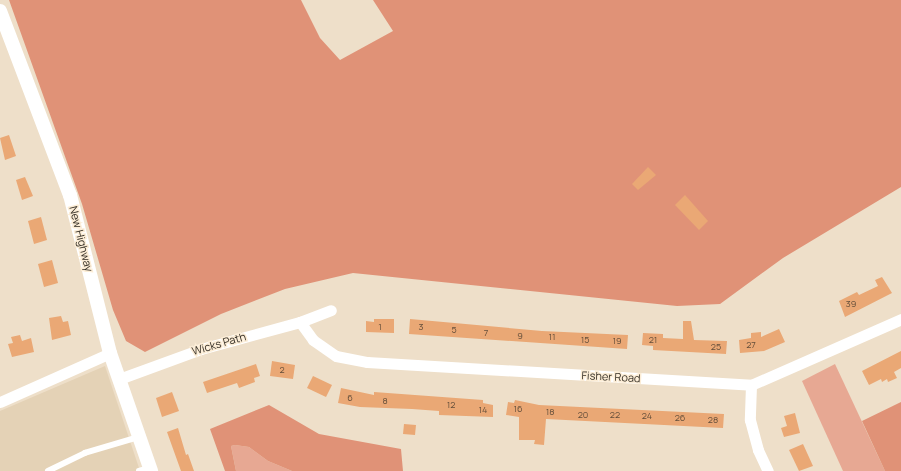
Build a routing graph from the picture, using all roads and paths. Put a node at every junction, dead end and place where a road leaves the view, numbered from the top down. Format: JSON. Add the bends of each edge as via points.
{"nodes":[{"id":1,"x":0,"y":11,"type":"edge"},
{"id":2,"x":331,"y":310,"type":"dead end"},
{"id":3,"x":901,"y":319,"type":"edge"},
{"id":4,"x":300,"y":322,"type":"junction"},
{"id":5,"x":110,"y":353,"type":"junction"},
{"id":6,"x":119,"y":379,"type":"junction"},
{"id":7,"x":751,"y":386,"type":"junction"},
{"id":8,"x":0,"y":402,"type":"edge"},
{"id":9,"x":139,"y":437,"type":"junction"},
{"id":10,"x":147,"y":470,"type":"edge"},
{"id":11,"x":48,"y":471,"type":"edge"},
{"id":12,"x":768,"y":471,"type":"edge"}],
"edges":[{"from":1,"to":5,"type":"street","name":"New Highway","via":[[70,195]]},
{"from":2,"to":4,"type":"street","name":"Wicks Path"},
{"from":3,"to":7,"type":"street","name":"Fisher Road"},
{"from":4,"to":6,"type":"street","name":"Wicks Path","via":[[201,349]]},
{"from":4,"to":7,"type":"street","name":"Fisher Road","via":[[313,340],[336,356],[367,362]]},
{"from":5,"to":6,"type":"street","name":"New Highway"},
{"from":5,"to":8,"type":"street"},
{"from":6,"to":9,"type":"street","name":"New Highway"},
{"from":7,"to":12,"type":"street","via":[[750,420],[758,450]]},
{"from":9,"to":10,"type":"street","name":"New Highway"},
{"from":9,"to":11,"type":"lane","via":[[85,453]]}]}
